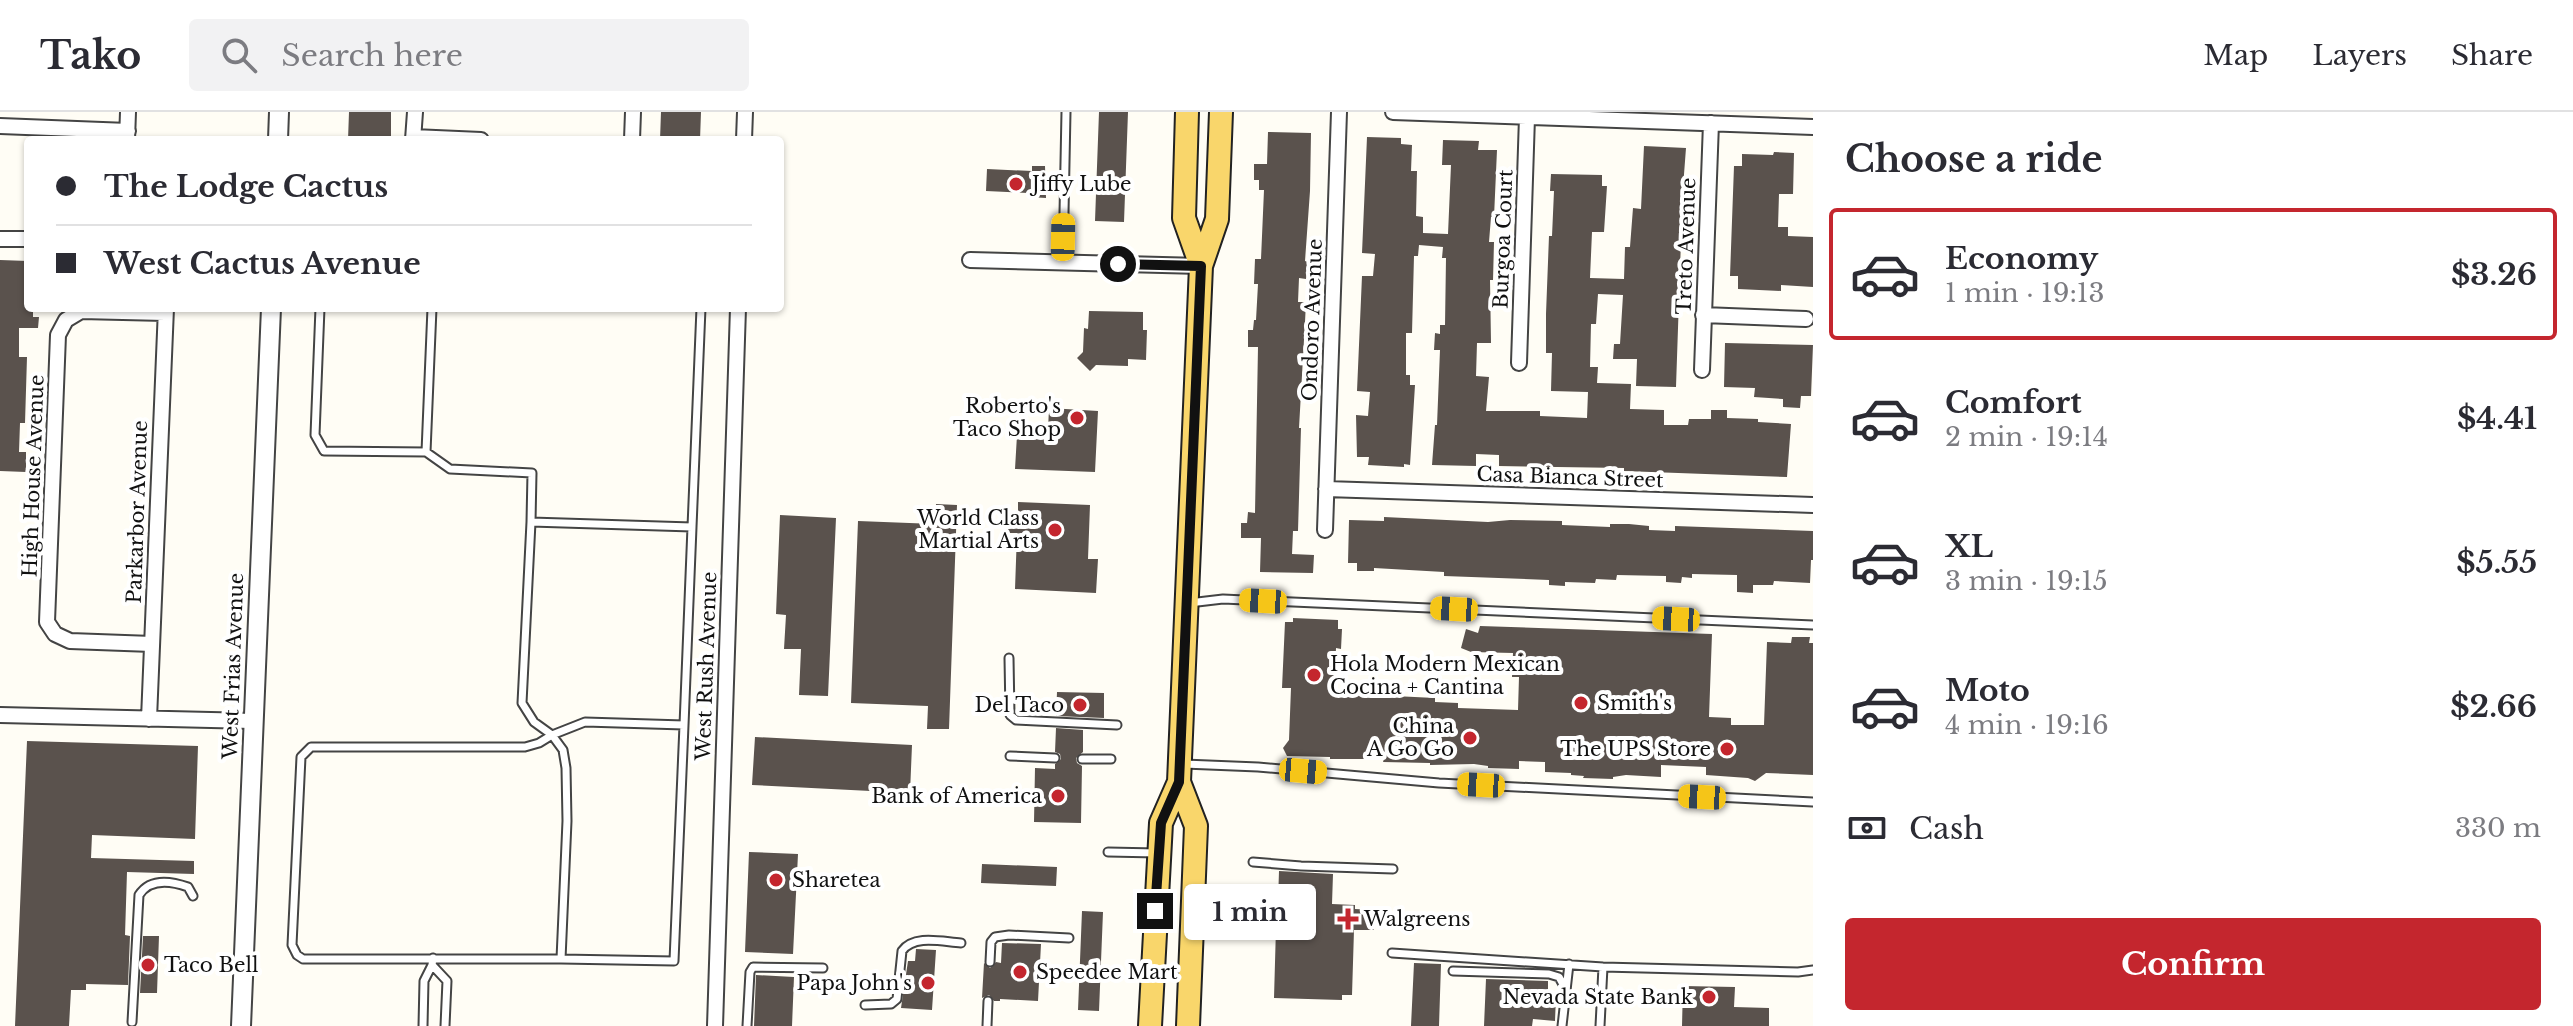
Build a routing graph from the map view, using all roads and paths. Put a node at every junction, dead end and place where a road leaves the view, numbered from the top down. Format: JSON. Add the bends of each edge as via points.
{"nodes":[{"id":1,"x":128,"y":112,"type":"edge"},
{"id":2,"x":279,"y":112,"type":"edge"},
{"id":3,"x":415,"y":112,"type":"edge"},
{"id":4,"x":633,"y":112,"type":"edge"},
{"id":5,"x":745,"y":112,"type":"edge"},
{"id":6,"x":1066,"y":112,"type":"edge"},
{"id":7,"x":1187,"y":112,"type":"edge"},
{"id":8,"x":1221,"y":112,"type":"edge"},
{"id":9,"x":1339,"y":112,"type":"edge"},
{"id":10,"x":1393,"y":112,"type":"edge"},
{"id":11,"x":1527,"y":117,"type":"junction"},
{"id":12,"x":1711,"y":123,"type":"junction"},
{"id":13,"x":0,"y":126,"type":"edge"},
{"id":14,"x":1813,"y":127,"type":"edge"},
{"id":15,"x":128,"y":136,"type":"edge"},
{"id":16,"x":278,"y":136,"type":"edge"},
{"id":17,"x":413,"y":136,"type":"edge"},
{"id":18,"x":632,"y":136,"type":"edge"},
{"id":19,"x":744,"y":136,"type":"edge"},
{"id":20,"x":0,"y":239,"type":"edge"},
{"id":21,"x":24,"y":239,"type":"edge"},
{"id":22,"x":970,"y":260,"type":"dead end"},
{"id":23,"x":1063,"y":263,"type":"junction"},
{"id":24,"x":1201,"y":266,"type":"junction"},
{"id":25,"x":79,"y":312,"type":"edge"},
{"id":26,"x":166,"y":312,"type":"edge"},
{"id":27,"x":271,"y":312,"type":"edge"},
{"id":28,"x":320,"y":312,"type":"edge"},
{"id":29,"x":432,"y":312,"type":"edge"},
{"id":30,"x":701,"y":312,"type":"edge"},
{"id":31,"x":738,"y":312,"type":"edge"},
{"id":32,"x":1703,"y":315,"type":"junction"},
{"id":33,"x":1806,"y":319,"type":"dead end"},
{"id":34,"x":1519,"y":363,"type":"dead end"},
{"id":35,"x":1702,"y":370,"type":"dead end"},
{"id":36,"x":426,"y":452,"type":"junction"},
{"id":37,"x":1326,"y":489,"type":"junction"},
{"id":38,"x":1813,"y":505,"type":"edge"},
{"id":39,"x":531,"y":522,"type":"junction"},
{"id":40,"x":692,"y":527,"type":"junction"},
{"id":41,"x":1325,"y":530,"type":"dead end"},
{"id":42,"x":1187,"y":603,"type":"junction"},
{"id":43,"x":1813,"y":625,"type":"edge"},
{"id":44,"x":152,"y":644,"type":"junction"},
{"id":45,"x":1009,"y":658,"type":"dead end"},
{"id":46,"x":0,"y":715,"type":"edge"},
{"id":47,"x":149,"y":719,"type":"junction"},
{"id":48,"x":253,"y":721,"type":"junction"},
{"id":49,"x":684,"y":725,"type":"junction"},
{"id":50,"x":1117,"y":725,"type":"dead end"},
{"id":51,"x":552,"y":735,"type":"junction"},
{"id":52,"x":1010,"y":756,"type":"dead end"},
{"id":53,"x":1055,"y":758,"type":"dead end"},
{"id":54,"x":1082,"y":759,"type":"dead end"},
{"id":55,"x":1111,"y":759,"type":"dead end"},
{"id":56,"x":1180,"y":773,"type":"junction"},
{"id":57,"x":1813,"y":802,"type":"edge"},
{"id":58,"x":1108,"y":852,"type":"dead end"},
{"id":59,"x":1158,"y":853,"type":"junction"},
{"id":60,"x":1253,"y":862,"type":"dead end"},
{"id":61,"x":1393,"y":869,"type":"dead end"},
{"id":62,"x":193,"y":896,"type":"dead end"},
{"id":63,"x":1069,"y":938,"type":"dead end"},
{"id":64,"x":961,"y":943,"type":"dead end"},
{"id":65,"x":1392,"y":953,"type":"dead end"},
{"id":66,"x":561,"y":959,"type":"junction"},
{"id":67,"x":433,"y":961,"type":"junction"},
{"id":68,"x":990,"y":962,"type":"dead end"},
{"id":69,"x":1569,"y":964,"type":"junction"},
{"id":70,"x":1603,"y":967,"type":"junction"},
{"id":71,"x":823,"y":968,"type":"dead end"},
{"id":72,"x":1813,"y":970,"type":"edge"},
{"id":73,"x":1453,"y":971,"type":"dead end"},
{"id":74,"x":1565,"y":988,"type":"junction"},
{"id":75,"x":988,"y":1001,"type":"dead end"},
{"id":76,"x":865,"y":1005,"type":"dead end"},
{"id":77,"x":132,"y":1022,"type":"dead end"},
{"id":78,"x":241,"y":1026,"type":"edge"},
{"id":79,"x":423,"y":1026,"type":"edge"},
{"id":80,"x":445,"y":1026,"type":"edge"},
{"id":81,"x":715,"y":1026,"type":"edge"},
{"id":82,"x":747,"y":1026,"type":"edge"},
{"id":83,"x":987,"y":1026,"type":"edge"},
{"id":84,"x":1150,"y":1026,"type":"edge"},
{"id":85,"x":1188,"y":1026,"type":"edge"},
{"id":86,"x":1562,"y":1026,"type":"edge"},
{"id":87,"x":1600,"y":1026,"type":"edge"}],
"edges":[{"from":1,"to":15,"type":"street"},
{"from":2,"to":16,"type":"street"},
{"from":3,"to":17,"type":"street"},
{"from":4,"to":18,"type":"street"},
{"from":5,"to":19,"type":"street"},
{"from":6,"to":23,"type":"lane"},
{"from":7,"to":24,"type":"main road","via":[[1184,218]]},
{"from":8,"to":24,"type":"main road","via":[[1217,219]]},
{"from":9,"to":37,"type":"street","name":"Ondoro Avenue"},
{"from":10,"to":11,"type":"street"},
{"from":11,"to":12,"type":"street"},
{"from":11,"to":34,"type":"street","name":"Burgoa Court"},
{"from":12,"to":14,"type":"street"},
{"from":12,"to":32,"type":"street","name":"Treto Avenue"},
{"from":13,"to":15,"type":"street"},
{"from":20,"to":21,"type":"street"},
{"from":22,"to":23,"type":"street"},
{"from":23,"to":24,"type":"street"},
{"from":24,"to":42,"type":"main road"},
{"from":25,"to":44,"type":"street","name":"High House Avenue","via":[[66,320],[58,335],[47,622],[55,634],[70,641]]},
{"from":26,"to":44,"type":"street","name":"Parkarbor Avenue"},
{"from":27,"to":48,"type":"street","name":"West Frias Avenue"},
{"from":28,"to":36,"type":"lane","via":[[315,435],[324,451]]},
{"from":29,"to":36,"type":"lane"},
{"from":30,"to":40,"type":"lane"},
{"from":31,"to":81,"type":"street","name":"West Rush Avenue"},
{"from":32,"to":33,"type":"street"},
{"from":32,"to":35,"type":"street","name":"Treto Avenue"},
{"from":36,"to":39,"type":"lane","via":[[450,469],[532,473]]},
{"from":37,"to":38,"type":"street","name":"Casa Bianca Street"},
{"from":37,"to":41,"type":"street","name":"Ondoro Avenue"},
{"from":39,"to":40,"type":"lane"},
{"from":39,"to":51,"type":"lane","via":[[522,703],[534,722]]},
{"from":40,"to":49,"type":"lane"},
{"from":42,"to":43,"type":"lane","via":[[1223,599]]},
{"from":42,"to":56,"type":"main road"},
{"from":44,"to":47,"type":"street","name":"Parkarbor Avenue"},
{"from":45,"to":50,"type":"lane","via":[[1008,703],[1016,720]]},
{"from":46,"to":47,"type":"street"},
{"from":47,"to":48,"type":"street"},
{"from":48,"to":78,"type":"street","name":"West Frias Avenue"},
{"from":49,"to":51,"type":"lane","via":[[585,722]]},
{"from":49,"to":66,"type":"lane","via":[[674,961]]},
{"from":51,"to":66,"type":"lane","via":[[563,750],[566,768]]},
{"from":51,"to":67,"type":"lane","via":[[525,747],[311,747],[301,757],[292,945],[297,955]]},
{"from":52,"to":53,"type":"lane"},
{"from":54,"to":55,"type":"lane"},
{"from":56,"to":57,"type":"lane","via":[[1258,767],[1439,783]]},
{"from":56,"to":59,"type":"main road","via":[[1161,823]]},
{"from":56,"to":85,"type":"main road","via":[[1196,826]]},
{"from":58,"to":59,"type":"lane"},
{"from":59,"to":84,"type":"main road"},
{"from":60,"to":61,"type":"lane"},
{"from":62,"to":77,"type":"lane","via":[[188,887],[159,882],[139,895]]},
{"from":63,"to":68,"type":"lane","via":[[995,937]]},
{"from":64,"to":76,"type":"lane","via":[[906,945],[897,999]]},
{"from":65,"to":69,"type":"lane"},
{"from":66,"to":67,"type":"lane"},
{"from":67,"to":79,"type":"lane","via":[[424,981]]},
{"from":67,"to":80,"type":"lane","via":[[447,981]]},
{"from":69,"to":70,"type":"lane"},
{"from":69,"to":74,"type":"lane"},
{"from":70,"to":72,"type":"lane"},
{"from":70,"to":87,"type":"lane"},
{"from":71,"to":82,"type":"lane","via":[[753,967]]},
{"from":73,"to":74,"type":"lane","via":[[1549,974],[1559,977]]},
{"from":74,"to":86,"type":"lane"},
{"from":75,"to":83,"type":"lane"}]}
